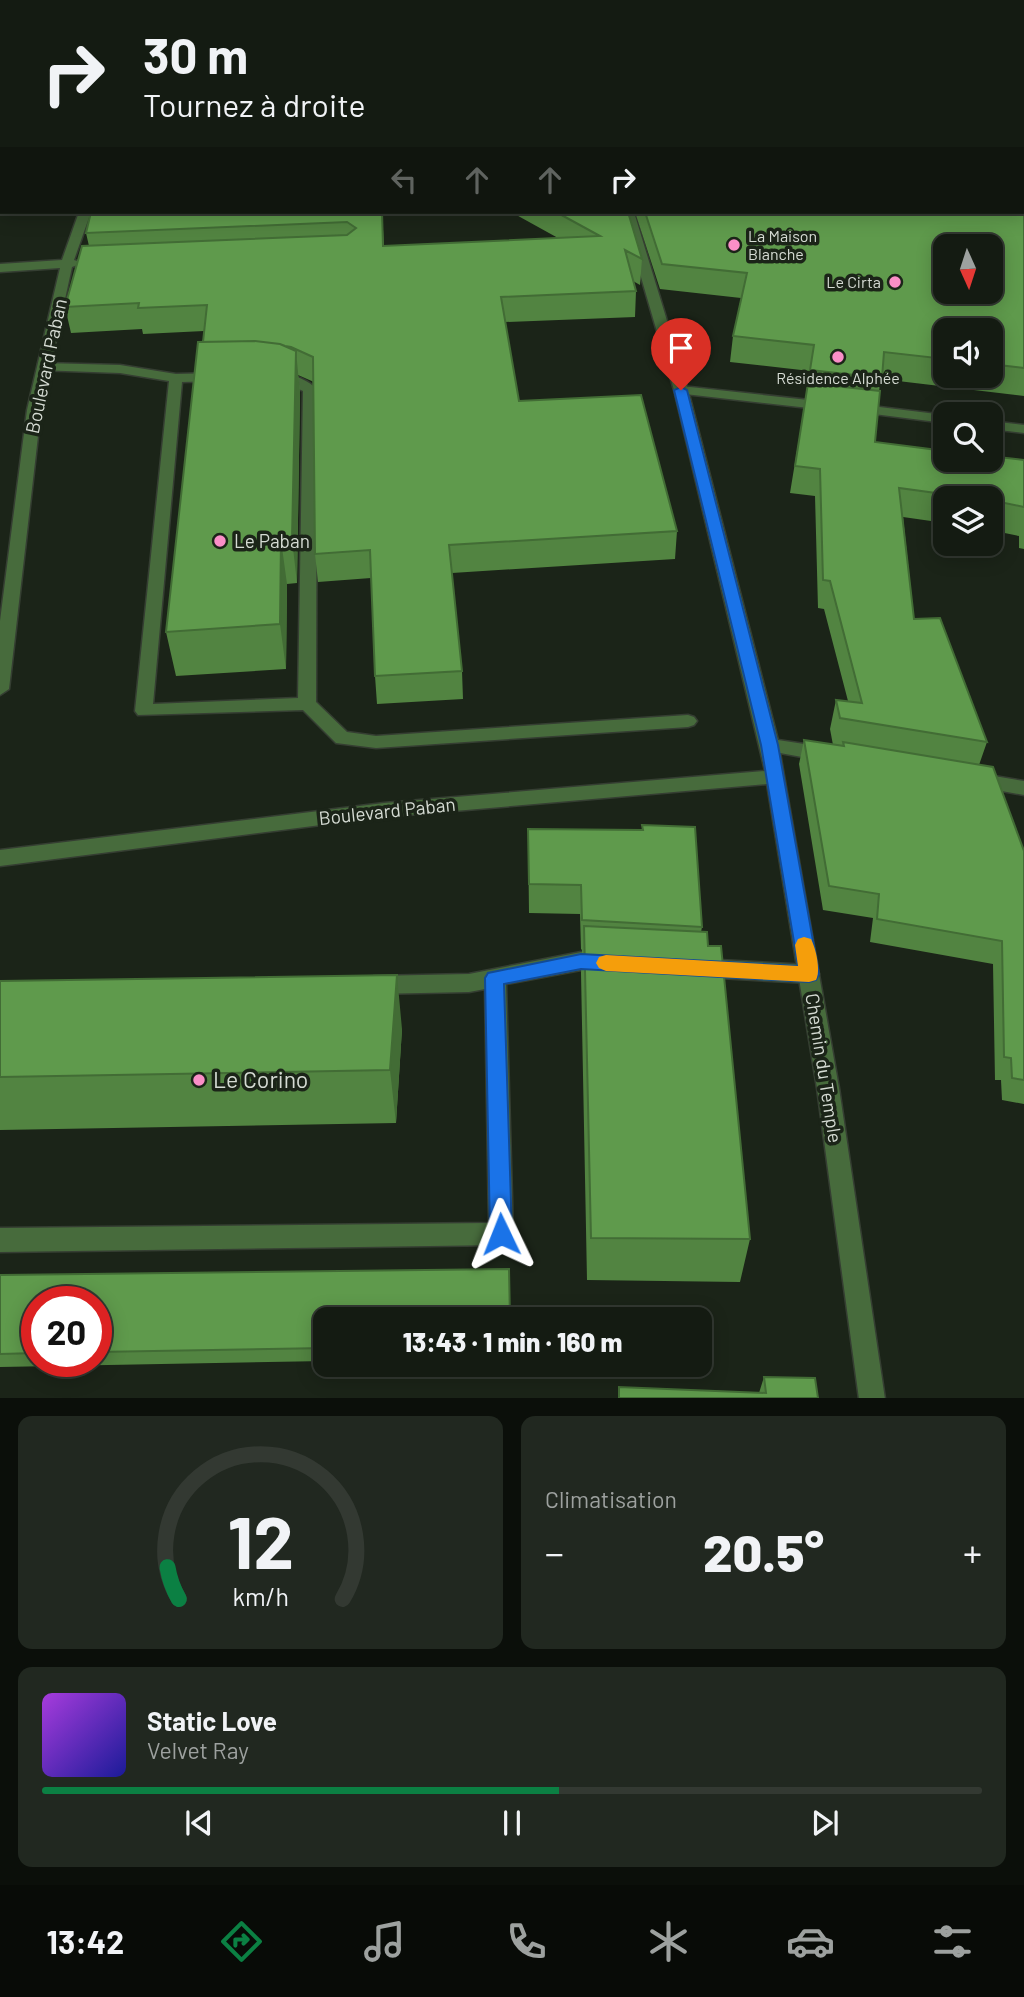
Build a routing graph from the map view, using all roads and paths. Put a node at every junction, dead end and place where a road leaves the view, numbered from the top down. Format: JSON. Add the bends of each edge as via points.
{"nodes":[{"id":1,"x":84,"y":214,"type":"edge"},
{"id":2,"x":629,"y":214,"type":"edge"},
{"id":3,"x":94,"y":262,"type":"edge"},
{"id":4,"x":67,"y":263,"type":"junction"},
{"id":5,"x":0,"y":268,"type":"edge"},
{"id":6,"x":43,"y":367,"type":"junction"},
{"id":7,"x":236,"y":376,"type":"edge"},
{"id":8,"x":261,"y":376,"type":"edge"},
{"id":9,"x":176,"y":378,"type":"junction"},
{"id":10,"x":681,"y":390,"type":"junction"},
{"id":11,"x":933,"y":418,"type":"edge"},
{"id":12,"x":1003,"y":427,"type":"edge"},
{"id":13,"x":1024,"y":429,"type":"edge"},
{"id":14,"x":0,"y":690,"type":"edge"},
{"id":15,"x":307,"y":704,"type":"junction"},
{"id":16,"x":688,"y":721,"type":"dead end"},
{"id":17,"x":769,"y":745,"type":"junction"},
{"id":18,"x":836,"y":757,"type":"edge"},
{"id":19,"x":957,"y":776,"type":"edge"},
{"id":20,"x":775,"y":777,"type":"junction"},
{"id":21,"x":1024,"y":788,"type":"edge"},
{"id":22,"x":0,"y":858,"type":"edge"},
{"id":23,"x":621,"y":964,"type":"edge"},
{"id":24,"x":675,"y":967,"type":"edge"},
{"id":25,"x":809,"y":974,"type":"junction"},
{"id":26,"x":495,"y":978,"type":"junction"},
{"id":27,"x":358,"y":985,"type":"edge"},
{"id":28,"x":0,"y":1240,"type":"edge"},
{"id":29,"x":872,"y":1398,"type":"edge"}],
"edges":[{"from":1,"to":4,"type":"street","name":"Boulevard Paban"},
{"from":2,"to":10,"type":"street","name":"Chemin du Temple"},
{"from":3,"to":4,"type":"street"},
{"from":4,"to":5,"type":"street"},
{"from":4,"to":6,"type":"street","name":"Boulevard Paban"},
{"from":6,"to":9,"type":"street","via":[[120,369]]},
{"from":6,"to":14,"type":"street","name":"Boulevard Paban"},
{"from":7,"to":9,"type":"street"},
{"from":8,"to":15,"type":"street","via":[[289,379],[310,389]]},
{"from":9,"to":15,"type":"street","via":[[144,711]]},
{"from":10,"to":11,"type":"street"},
{"from":10,"to":17,"type":"street","name":"Chemin du Temple"},
{"from":12,"to":13,"type":"street"},
{"from":15,"to":16,"type":"street","via":[[342,738],[376,742]]},
{"from":17,"to":18,"type":"street"},
{"from":17,"to":20,"type":"street","name":"Chemin du Temple"},
{"from":19,"to":21,"type":"street"},
{"from":20,"to":22,"type":"street","name":"Boulevard Paban","via":[[384,810]]},
{"from":20,"to":25,"type":"street","name":"Chemin du Temple"},
{"from":23,"to":26,"type":"street","via":[[581,961]]},
{"from":24,"to":25,"type":"street"},
{"from":25,"to":29,"type":"street","name":"Chemin du Temple"},
{"from":26,"to":27,"type":"street","via":[[469,983]]},
{"from":26,"to":28,"type":"street","via":[[501,1234]]}]}
